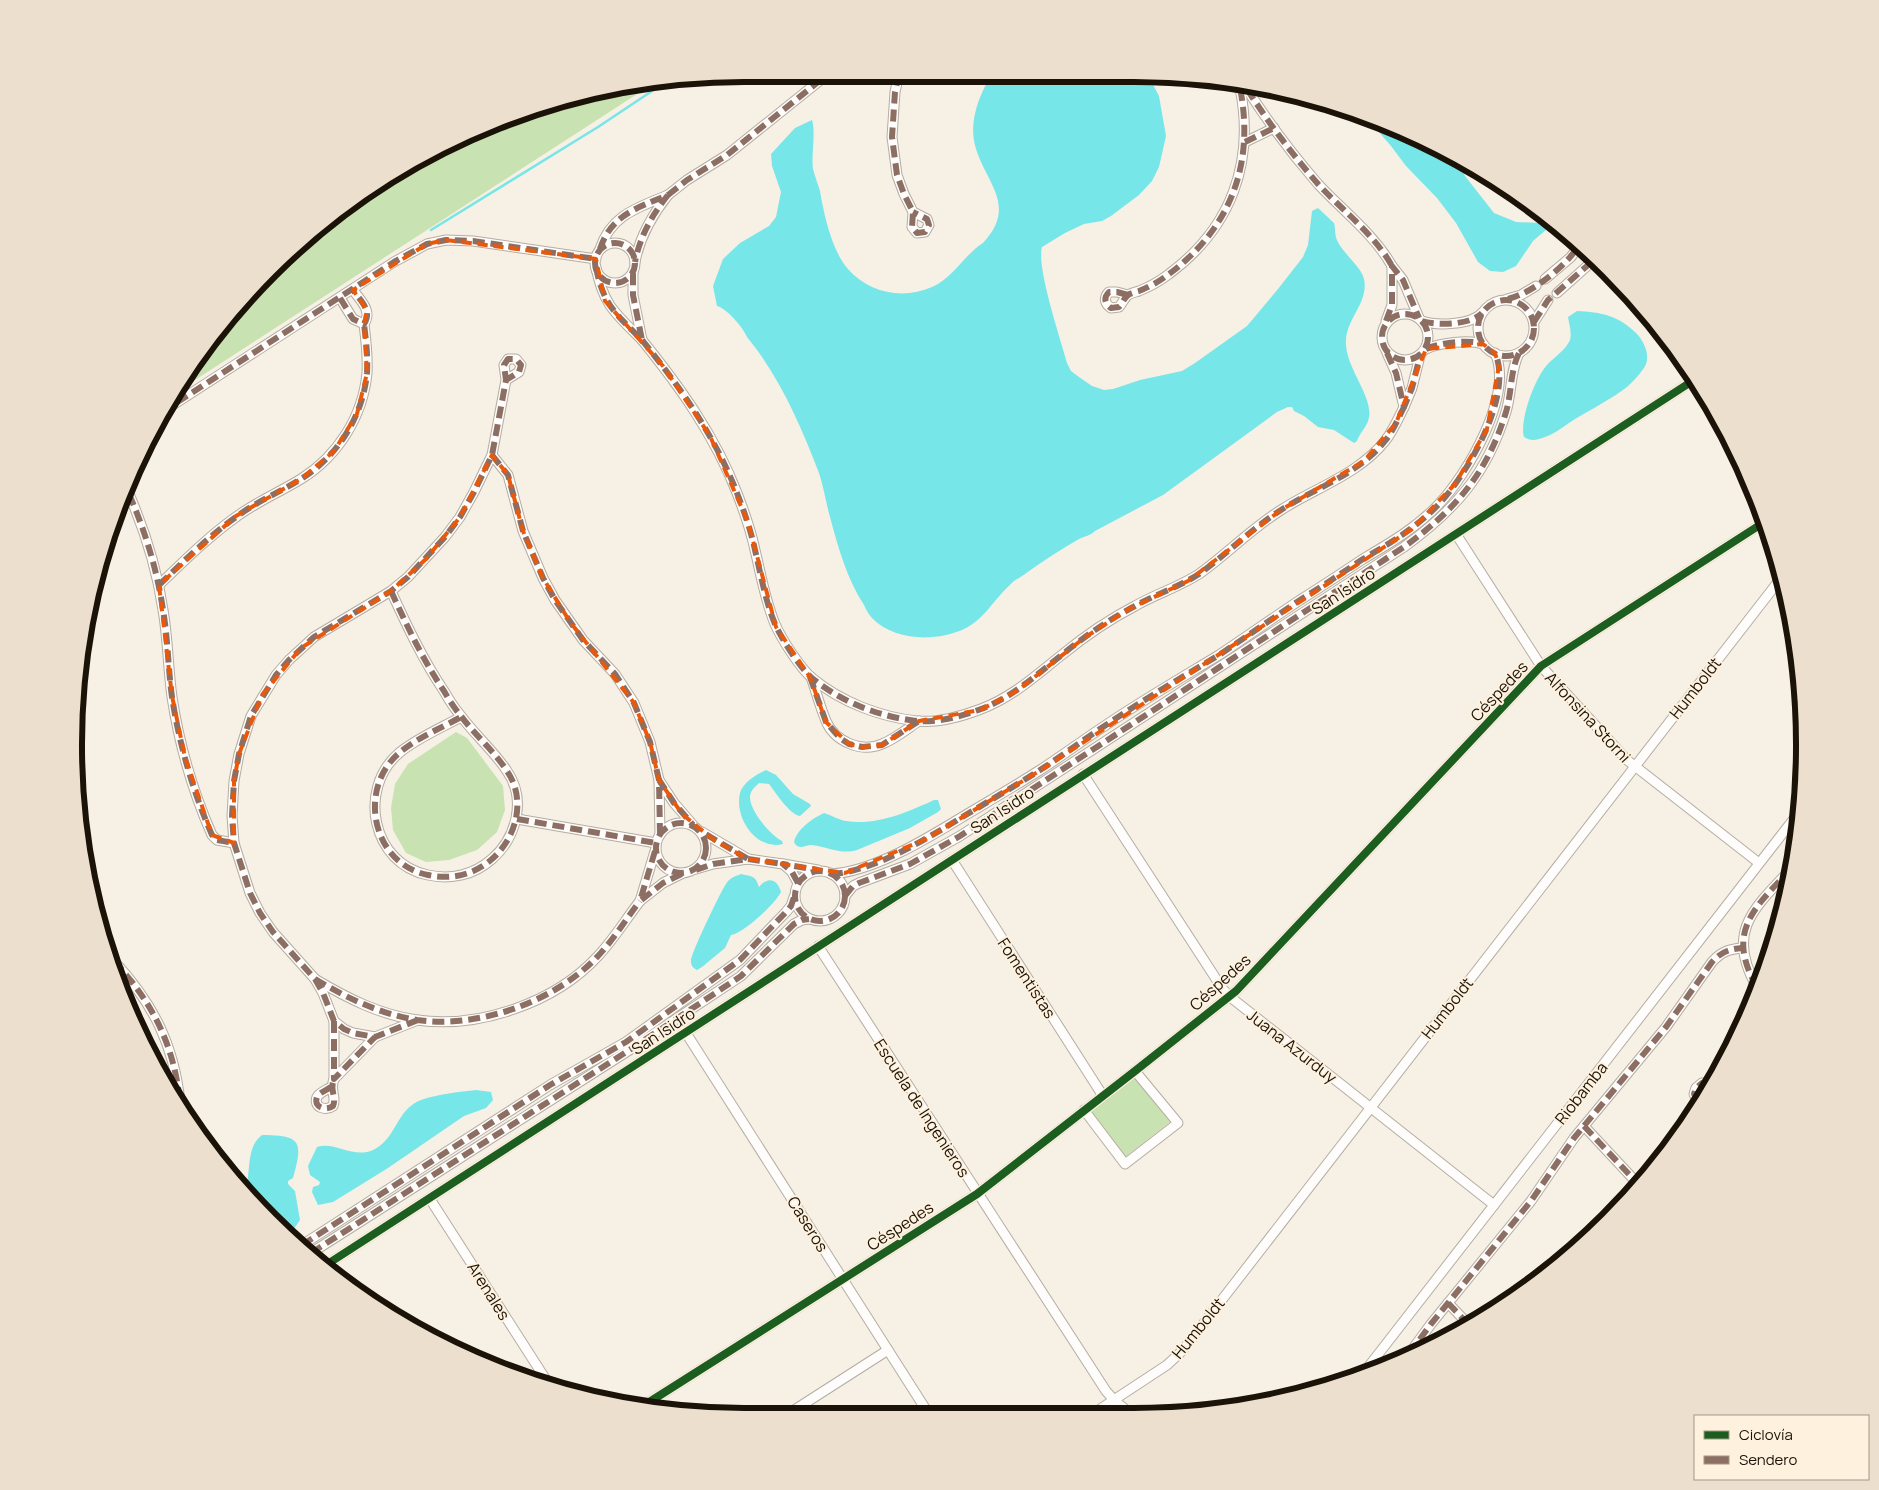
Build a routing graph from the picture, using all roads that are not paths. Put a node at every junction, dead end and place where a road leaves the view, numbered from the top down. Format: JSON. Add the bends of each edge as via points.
{"nodes":[{"id":1,"x":818,"y":82,"type":"edge"},
{"id":2,"x":898,"y":82,"type":"edge"},
{"id":3,"x":1240,"y":91,"type":"edge"},
{"id":4,"x":1250,"y":93,"type":"edge"},
{"id":5,"x":1274,"y":128,"type":"junction"},
{"id":6,"x":1245,"y":142,"type":"junction"},
{"id":7,"x":668,"y":195,"type":"junction"},
{"id":8,"x":913,"y":212,"type":"dead end"},
{"id":9,"x":600,"y":249,"type":"junction"},
{"id":10,"x":1575,"y":251,"type":"edge"},
{"id":11,"x":635,"y":262,"type":"junction"},
{"id":12,"x":596,"y":263,"type":"junction"},
{"id":13,"x":1589,"y":264,"type":"edge"},
{"id":14,"x":1392,"y":266,"type":"junction"},
{"id":15,"x":1560,"y":268,"type":"junction"},
{"id":16,"x":632,"y":272,"type":"junction"},
{"id":17,"x":1545,"y":279,"type":"dead end"},
{"id":18,"x":1572,"y":280,"type":"junction"},
{"id":19,"x":1536,"y":286,"type":"dead end"},
{"id":20,"x":353,"y":290,"type":"junction"},
{"id":21,"x":1557,"y":293,"type":"dead end"},
{"id":22,"x":1128,"y":295,"type":"dead end"},
{"id":23,"x":340,"y":298,"type":"junction"},
{"id":24,"x":1505,"y":299,"type":"junction"},
{"id":25,"x":1548,"y":300,"type":"dead end"},
{"id":26,"x":362,"y":303,"type":"junction"},
{"id":27,"x":350,"y":313,"type":"junction"},
{"id":28,"x":1482,"y":313,"type":"junction"},
{"id":29,"x":1420,"y":320,"type":"junction"},
{"id":30,"x":1534,"y":322,"type":"junction"},
{"id":31,"x":364,"y":324,"type":"junction"},
{"id":32,"x":1385,"y":325,"type":"junction"},
{"id":33,"x":642,"y":340,"type":"junction"},
{"id":34,"x":1483,"y":344,"type":"junction"},
{"id":35,"x":1386,"y":351,"type":"junction"},
{"id":36,"x":1422,"y":352,"type":"junction"},
{"id":37,"x":1495,"y":353,"type":"junction"},
{"id":38,"x":1519,"y":353,"type":"junction"},
{"id":39,"x":506,"y":380,"type":"dead end"},
{"id":40,"x":1689,"y":383,"type":"edge"},
{"id":41,"x":179,"y":401,"type":"edge"},
{"id":42,"x":1404,"y":408,"type":"junction"},
{"id":43,"x":492,"y":455,"type":"junction"},
{"id":44,"x":130,"y":498,"type":"edge"},
{"id":45,"x":1759,"y":526,"type":"edge"},
{"id":46,"x":1412,"y":529,"type":"junction"},
{"id":47,"x":1456,"y":534,"type":"junction"},
{"id":48,"x":1418,"y":537,"type":"junction"},
{"id":49,"x":1776,"y":584,"type":"edge"},
{"id":50,"x":159,"y":585,"type":"junction"},
{"id":51,"x":391,"y":591,"type":"junction"},
{"id":52,"x":1237,"y":642,"type":"junction"},
{"id":53,"x":1243,"y":651,"type":"junction"},
{"id":54,"x":1541,"y":666,"type":"junction"},
{"id":55,"x":810,"y":676,"type":"junction"},
{"id":56,"x":461,"y":717,"type":"junction"},
{"id":57,"x":919,"y":721,"type":"junction"},
{"id":58,"x":1060,"y":756,"type":"junction"},
{"id":59,"x":1066,"y":766,"type":"junction"},
{"id":60,"x":1634,"y":766,"type":"junction"},
{"id":61,"x":1083,"y":774,"type":"junction"},
{"id":62,"x":659,"y":780,"type":"junction"},
{"id":63,"x":517,"y":819,"type":"junction"},
{"id":64,"x":1792,"y":821,"type":"edge"},
{"id":65,"x":696,"y":828,"type":"junction"},
{"id":66,"x":657,"y":842,"type":"junction"},
{"id":67,"x":234,"y":844,"type":"junction"},
{"id":68,"x":748,"y":859,"type":"junction"},
{"id":69,"x":952,"y":860,"type":"junction"},
{"id":70,"x":1759,"y":863,"type":"junction"},
{"id":71,"x":783,"y":864,"type":"junction"},
{"id":72,"x":693,"y":870,"type":"junction"},
{"id":73,"x":827,"y":872,"type":"junction"},
{"id":74,"x":684,"y":873,"type":"junction"},
{"id":75,"x":1784,"y":876,"type":"edge"},
{"id":76,"x":798,"y":883,"type":"junction"},
{"id":77,"x":845,"y":896,"type":"junction"},
{"id":78,"x":794,"y":897,"type":"junction"},
{"id":79,"x":640,"y":901,"type":"junction"},
{"id":80,"x":809,"y":919,"type":"junction"},
{"id":81,"x":818,"y":946,"type":"junction"},
{"id":82,"x":1742,"y":948,"type":"junction"},
{"id":83,"x":123,"y":971,"type":"edge"},
{"id":84,"x":315,"y":979,"type":"junction"},
{"id":85,"x":1753,"y":980,"type":"edge"},
{"id":86,"x":1229,"y":996,"type":"junction"},
{"id":87,"x":418,"y":1020,"type":"junction"},
{"id":88,"x":334,"y":1021,"type":"junction"},
{"id":89,"x":686,"y":1032,"type":"junction"},
{"id":90,"x":375,"y":1037,"type":"junction"},
{"id":91,"x":611,"y":1057,"type":"junction"},
{"id":92,"x":1135,"y":1071,"type":"junction"},
{"id":93,"x":1704,"y":1083,"type":"edge"},
{"id":94,"x":177,"y":1086,"type":"edge"},
{"id":95,"x":1102,"y":1096,"type":"junction"},
{"id":96,"x":1695,"y":1097,"type":"edge"},
{"id":97,"x":1370,"y":1107,"type":"junction"},
{"id":98,"x":1084,"y":1110,"type":"junction"},
{"id":99,"x":1584,"y":1126,"type":"junction"},
{"id":100,"x":1634,"y":1180,"type":"edge"},
{"id":101,"x":976,"y":1194,"type":"junction"},
{"id":102,"x":430,"y":1199,"type":"junction"},
{"id":103,"x":1494,"y":1205,"type":"junction"},
{"id":104,"x":307,"y":1242,"type":"edge"},
{"id":105,"x":316,"y":1250,"type":"edge"},
{"id":106,"x":331,"y":1262,"type":"edge"},
{"id":107,"x":843,"y":1279,"type":"junction"},
{"id":108,"x":1448,"y":1303,"type":"junction"},
{"id":109,"x":1464,"y":1320,"type":"edge"},
{"id":110,"x":1417,"y":1344,"type":"edge"},
{"id":111,"x":888,"y":1350,"type":"junction"},
{"id":112,"x":1371,"y":1363,"type":"edge"},
{"id":113,"x":543,"y":1375,"type":"edge"},
{"id":114,"x":1114,"y":1400,"type":"junction"},
{"id":115,"x":655,"y":1401,"type":"edge"},
{"id":116,"x":797,"y":1408,"type":"edge"},
{"id":117,"x":925,"y":1408,"type":"edge"},
{"id":118,"x":1102,"y":1408,"type":"edge"},
{"id":119,"x":1124,"y":1408,"type":"edge"}],
"edges":[{"from":1,"to":7,"type":"street","via":[[734,150]]},
{"from":2,"to":8,"type":"street","via":[[892,137],[898,175]]},
{"from":3,"to":6,"type":"street"},
{"from":4,"to":5,"type":"street"},
{"from":5,"to":6,"type":"street"},
{"from":5,"to":14,"type":"street","via":[[1318,183],[1376,242]]},
{"from":6,"to":22,"type":"street","via":[[1235,187],[1213,231],[1168,275]]},
{"from":7,"to":9,"type":"street","via":[[624,215],[611,226]]},
{"from":7,"to":11,"type":"street","via":[[647,226]]},
{"from":9,"to":11,"type":"street","via":[[620,244],[632,252]]},
{"from":9,"to":12,"type":"street"},
{"from":10,"to":15,"type":"street"},
{"from":11,"to":16,"type":"street"},
{"from":12,"to":16,"type":"street","via":[[601,277],[611,282],[622,281]]},
{"from":12,"to":20,"type":"street","via":[[473,241],[446,240],[427,244]]},
{"from":12,"to":33,"type":"street","via":[[600,289],[606,301]]},
{"from":13,"to":18,"type":"street"},
{"from":14,"to":29,"type":"street","via":[[1403,280]]},
{"from":14,"to":32,"type":"street","via":[[1392,305]]},
{"from":15,"to":17,"type":"street"},
{"from":15,"to":18,"type":"street"},
{"from":16,"to":33,"type":"street"},
{"from":18,"to":21,"type":"street"},
{"from":19,"to":24,"type":"street"},
{"from":20,"to":23,"type":"street"},
{"from":20,"to":26,"type":"street"},
{"from":23,"to":27,"type":"street"},
{"from":23,"to":41,"type":"street"},
{"from":24,"to":28,"type":"street","via":[[1490,305]]},
{"from":24,"to":30,"type":"street","via":[[1523,306]]},
{"from":25,"to":30,"type":"street"},
{"from":26,"to":27,"type":"street","via":[[354,304]]},
{"from":26,"to":31,"type":"street","via":[[368,315]]},
{"from":27,"to":31,"type":"street"},
{"from":28,"to":29,"type":"street","via":[[1472,320],[1431,324]]},
{"from":28,"to":34,"type":"street","via":[[1478,329]]},
{"from":29,"to":32,"type":"street","via":[[1402,314],[1394,316]]},
{"from":29,"to":36,"type":"street","via":[[1428,332],[1428,341]]},
{"from":30,"to":38,"type":"street","via":[[1533,337]]},
{"from":31,"to":50,"type":"street","via":[[365,387],[357,414],[334,450],[301,479],[258,502],[216,531]]},
{"from":32,"to":35,"type":"street","via":[[1381,338]]},
{"from":33,"to":55,"type":"street","via":[[692,406],[724,463],[748,522],[764,592],[776,627]]},
{"from":34,"to":36,"type":"street","via":[[1440,345]]},
{"from":34,"to":37,"type":"street"},
{"from":35,"to":36,"type":"street","via":[[1404,361],[1412,360]]},
{"from":35,"to":42,"type":"street","via":[[1396,373]]},
{"from":36,"to":42,"type":"street"},
{"from":37,"to":38,"type":"street","via":[[1510,356]]},
{"from":37,"to":46,"type":"street","via":[[1499,366],[1497,393],[1480,442],[1450,490]]},
{"from":38,"to":48,"type":"street","via":[[1502,424],[1484,464],[1458,501]]},
{"from":39,"to":43,"type":"street"},
{"from":40,"to":47,"type":"street","name":"San Isidro"},
{"from":42,"to":57,"type":"street","via":[[1383,443],[1360,465],[1281,510],[1246,534],[1199,574],[1136,605],[1106,624],[1032,681],[1000,701],[958,716]]},
{"from":43,"to":51,"type":"street","via":[[474,492],[445,537]]},
{"from":43,"to":62,"type":"street","via":[[508,476],[523,531],[555,600],[584,640],[615,674],[634,703],[650,742]]},
{"from":44,"to":50,"type":"street"},
{"from":45,"to":54,"type":"street","name":"Céspedes"},
{"from":46,"to":48,"type":"street"},
{"from":46,"to":52,"type":"street"},
{"from":47,"to":54,"type":"street","name":"Alfonsina Storni"},
{"from":47,"to":61,"type":"street","name":"San Isidro"},
{"from":48,"to":53,"type":"street"},
{"from":49,"to":60,"type":"street","name":"Humboldt"},
{"from":50,"to":67,"type":"street","via":[[172,696],[185,757],[212,835],[217,840]]},
{"from":51,"to":56,"type":"street","via":[[423,657]]},
{"from":51,"to":67,"type":"street","via":[[314,637],[289,660],[262,695],[251,716],[239,754],[232,816]]},
{"from":52,"to":53,"type":"street"},
{"from":52,"to":58,"type":"street"},
{"from":53,"to":59,"type":"street"},
{"from":54,"to":60,"type":"street","name":"Alfonsina Storni"},
{"from":54,"to":86,"type":"street","name":"Céspedes"},
{"from":55,"to":57,"type":"street","via":[[868,710]]},
{"from":55,"to":57,"type":"street","via":[[826,722],[849,744],[862,747],[882,745]]},
{"from":56,"to":63,"type":"street","via":[[509,773],[516,797]]},
{"from":56,"to":63,"type":"street","via":[[411,745],[389,764],[377,788],[375,802],[377,827],[382,839],[394,857],[413,870],[433,876],[457,876],[478,870],[495,857],[509,839]]},
{"from":58,"to":59,"type":"street"},
{"from":58,"to":73,"type":"street","via":[[899,853],[853,871]]},
{"from":59,"to":77,"type":"street","via":[[952,840],[910,864],[853,886]]},
{"from":60,"to":70,"type":"street","name":"Alfonsina Storni"},
{"from":60,"to":97,"type":"street","name":"Humboldt"},
{"from":61,"to":69,"type":"street","name":"San Isidro"},
{"from":61,"to":86,"type":"street","name":"Juana Azurduy"},
{"from":62,"to":65,"type":"street","via":[[682,814]]},
{"from":62,"to":66,"type":"street"},
{"from":63,"to":66,"type":"street"},
{"from":64,"to":70,"type":"street","name":"Riobamba"},
{"from":65,"to":66,"type":"street","via":[[674,823],[666,828]]},
{"from":65,"to":68,"type":"street"},
{"from":65,"to":72,"type":"street","via":[[706,842],[706,852],[703,861]]},
{"from":66,"to":74,"type":"street","via":[[658,857],[666,868]]},
{"from":66,"to":79,"type":"street"},
{"from":67,"to":84,"type":"street","via":[[260,913]]},
{"from":68,"to":71,"type":"street"},
{"from":68,"to":72,"type":"street"},
{"from":69,"to":81,"type":"street","name":"San Isidro"},
{"from":69,"to":95,"type":"street","name":"Fomentistas"},
{"from":70,"to":103,"type":"street","name":"Riobamba"},
{"from":71,"to":73,"type":"street"},
{"from":71,"to":76,"type":"street"},
{"from":72,"to":74,"type":"street"},
{"from":73,"to":76,"type":"street","via":[[809,873]]},
{"from":73,"to":77,"type":"street","via":[[841,883]]},
{"from":74,"to":79,"type":"street"},
{"from":75,"to":82,"type":"street","via":[[1753,911]]},
{"from":76,"to":78,"type":"street"},
{"from":77,"to":80,"type":"street","via":[[835,916],[823,921]]},
{"from":78,"to":80,"type":"street","via":[[799,910]]},
{"from":78,"to":91,"type":"street","via":[[786,912],[740,960]]},
{"from":79,"to":87,"type":"street","via":[[598,957],[550,992],[483,1018]]},
{"from":80,"to":91,"type":"street","via":[[794,924],[741,976]]},
{"from":81,"to":89,"type":"street","name":"San Isidro"},
{"from":81,"to":101,"type":"street","name":"Escuela de Ingenieros"},
{"from":82,"to":85,"type":"street"},
{"from":82,"to":99,"type":"street","via":[[1725,950],[1718,955],[1666,1027]]},
{"from":83,"to":94,"type":"street","via":[[161,1026]]},
{"from":84,"to":87,"type":"street","via":[[364,1005]]},
{"from":84,"to":88,"type":"street"},
{"from":86,"to":92,"type":"street","name":"Céspedes"},
{"from":86,"to":97,"type":"street","name":"Juana Azurduy"},
{"from":87,"to":90,"type":"street"},
{"from":88,"to":90,"type":"street","via":[[353,1033]]},
{"from":88,"to":90,"type":"street","via":[[332,1083]]},
{"from":89,"to":102,"type":"street","name":"San Isidro"},
{"from":89,"to":107,"type":"street","name":"Caseros"},
{"from":91,"to":104,"type":"street","via":[[550,1086]]},
{"from":91,"to":105,"type":"street"},
{"from":92,"to":95,"type":"street","name":"Céspedes"},
{"from":92,"to":98,"type":"street","via":[[1178,1123],[1125,1164]]},
{"from":93,"to":96,"type":"street","via":[[1696,1088]]},
{"from":95,"to":98,"type":"street","name":"Céspedes"},
{"from":97,"to":103,"type":"street","name":"Juana Azurduy"},
{"from":97,"to":114,"type":"street","name":"Humboldt","via":[[1183,1350]]},
{"from":98,"to":101,"type":"street","name":"Céspedes"},
{"from":99,"to":100,"type":"street"},
{"from":99,"to":108,"type":"street","via":[[1503,1237]]},
{"from":101,"to":107,"type":"street","name":"Céspedes"},
{"from":101,"to":114,"type":"street","name":"Escuela de Ingenieros"},
{"from":102,"to":106,"type":"street","name":"San Isidro"},
{"from":102,"to":113,"type":"street","name":"Arenales"},
{"from":103,"to":112,"type":"street","name":"Riobamba"},
{"from":107,"to":111,"type":"street","name":"Caseros"},
{"from":107,"to":115,"type":"street","name":"Céspedes"},
{"from":108,"to":109,"type":"street"},
{"from":108,"to":110,"type":"street"},
{"from":111,"to":116,"type":"street"},
{"from":111,"to":117,"type":"street","name":"Caseros"},
{"from":114,"to":118,"type":"street","name":"Humboldt"},
{"from":114,"to":119,"type":"street","name":"Escuela de Ingenieros"}]}
